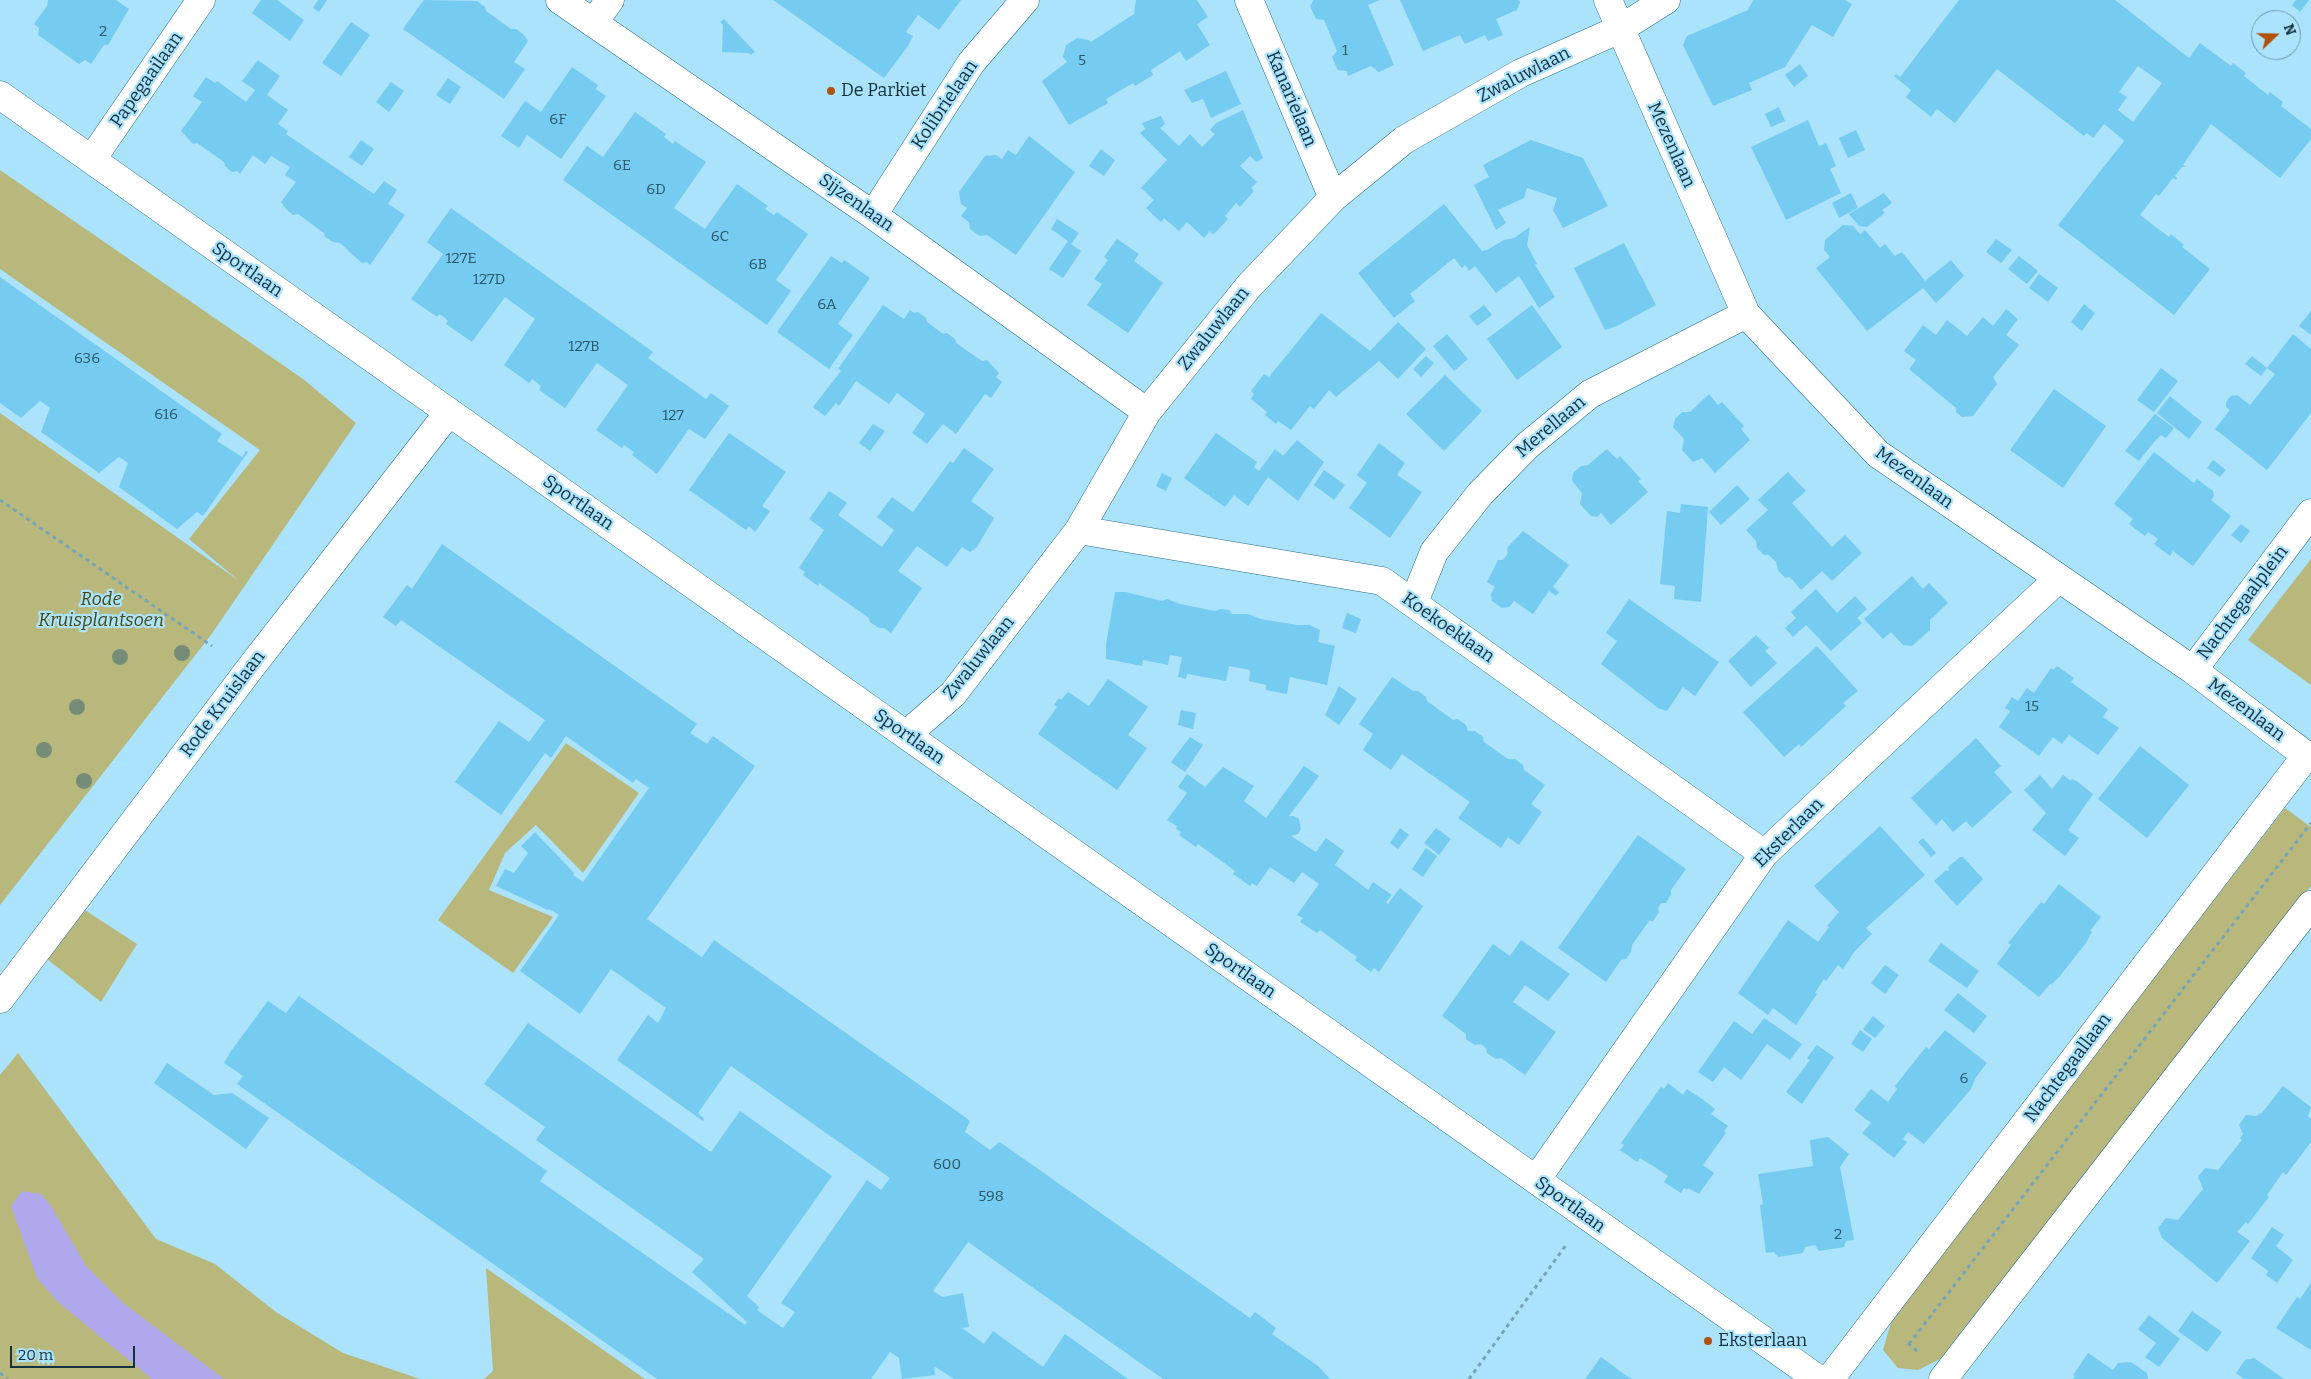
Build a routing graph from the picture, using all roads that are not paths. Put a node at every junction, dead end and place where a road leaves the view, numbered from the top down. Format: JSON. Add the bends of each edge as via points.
{"nodes":[{"id":1,"x":202,"y":0,"type":"edge"},
{"id":2,"x":560,"y":0,"type":"edge"},
{"id":3,"x":610,"y":0,"type":"edge"},
{"id":4,"x":1025,"y":0,"type":"edge"},
{"id":5,"x":1249,"y":0,"type":"edge"},
{"id":6,"x":1608,"y":0,"type":"edge"},
{"id":7,"x":1666,"y":0,"type":"edge"},
{"id":8,"x":593,"y":23,"type":"junction"},
{"id":9,"x":1620,"y":29,"type":"junction"},
{"id":10,"x":0,"y":95,"type":"edge"},
{"id":11,"x":92,"y":159,"type":"junction"},
{"id":12,"x":1333,"y":198,"type":"junction"},
{"id":13,"x":873,"y":215,"type":"junction"},
{"id":14,"x":1746,"y":314,"type":"junction"},
{"id":15,"x":449,"y":412,"type":"junction"},
{"id":16,"x":1148,"y":412,"type":"junction"},
{"id":17,"x":2311,"y":513,"type":"edge"},
{"id":18,"x":1079,"y":530,"type":"junction"},
{"id":19,"x":2058,"y":579,"type":"junction"},
{"id":20,"x":1414,"y":602,"type":"junction"},
{"id":21,"x":2193,"y":670,"type":"junction"},
{"id":22,"x":906,"y":735,"type":"junction"},
{"id":23,"x":2309,"y":757,"type":"edge"},
{"id":24,"x":1764,"y":854,"type":"junction"},
{"id":25,"x":2311,"y":905,"type":"edge"},
{"id":26,"x":0,"y":999,"type":"edge"},
{"id":27,"x":1536,"y":1180,"type":"junction"},
{"id":28,"x":1818,"y":1379,"type":"edge"},
{"id":29,"x":1830,"y":1379,"type":"edge"},
{"id":30,"x":1944,"y":1379,"type":"edge"}],
"edges":[{"from":1,"to":11,"type":"street","name":"Papegaailaan"},
{"from":2,"to":8,"type":"street","name":"Sijzenlaan"},
{"from":3,"to":8,"type":"street"},
{"from":4,"to":13,"type":"street","name":"Kolibrielaan","via":[[971,63]]},
{"from":5,"to":12,"type":"street","name":"Kanarielaan"},
{"from":6,"to":9,"type":"street","name":"Mezenlaan"},
{"from":7,"to":9,"type":"street"},
{"from":8,"to":13,"type":"street","name":"Sijzenlaan"},
{"from":9,"to":12,"type":"street","name":"Zwaluwlaan","via":[[1521,73],[1404,140]]},
{"from":9,"to":14,"type":"street","name":"Mezenlaan"},
{"from":10,"to":11,"type":"street","name":"Sportlaan"},
{"from":11,"to":15,"type":"street","name":"Sportlaan"},
{"from":12,"to":16,"type":"street","name":"Zwaluwlaan","via":[[1249,286]]},
{"from":13,"to":16,"type":"street","name":"Sijzenlaan"},
{"from":14,"to":19,"type":"street","name":"Mezenlaan","via":[[1878,454]]},
{"from":14,"to":20,"type":"street","name":"Merellaan","via":[[1590,394],[1527,446],[1480,494],[1434,552]]},
{"from":15,"to":22,"type":"street","name":"Sportlaan"},
{"from":15,"to":26,"type":"street","name":"Rode Kruislaan"},
{"from":16,"to":18,"type":"street","name":"Zwaluwlaan"},
{"from":17,"to":21,"type":"street","name":"Nachtegaalplein"},
{"from":18,"to":20,"type":"street","name":"Koekoeklaan","via":[[1382,581]]},
{"from":18,"to":22,"type":"street","name":"Zwaluwlaan","via":[[953,694]]},
{"from":19,"to":21,"type":"street","name":"Mezenlaan"},
{"from":19,"to":24,"type":"street","name":"Eksterlaan"},
{"from":20,"to":24,"type":"street","name":"Koekoeklaan"},
{"from":21,"to":23,"type":"street","name":"Mezenlaan"},
{"from":22,"to":27,"type":"street","name":"Sportlaan"},
{"from":23,"to":29,"type":"street","name":"Nachtegaallaan"},
{"from":24,"to":27,"type":"street","name":"Eksterlaan"},
{"from":25,"to":30,"type":"street"},
{"from":27,"to":28,"type":"street","name":"Sportlaan"}]}
